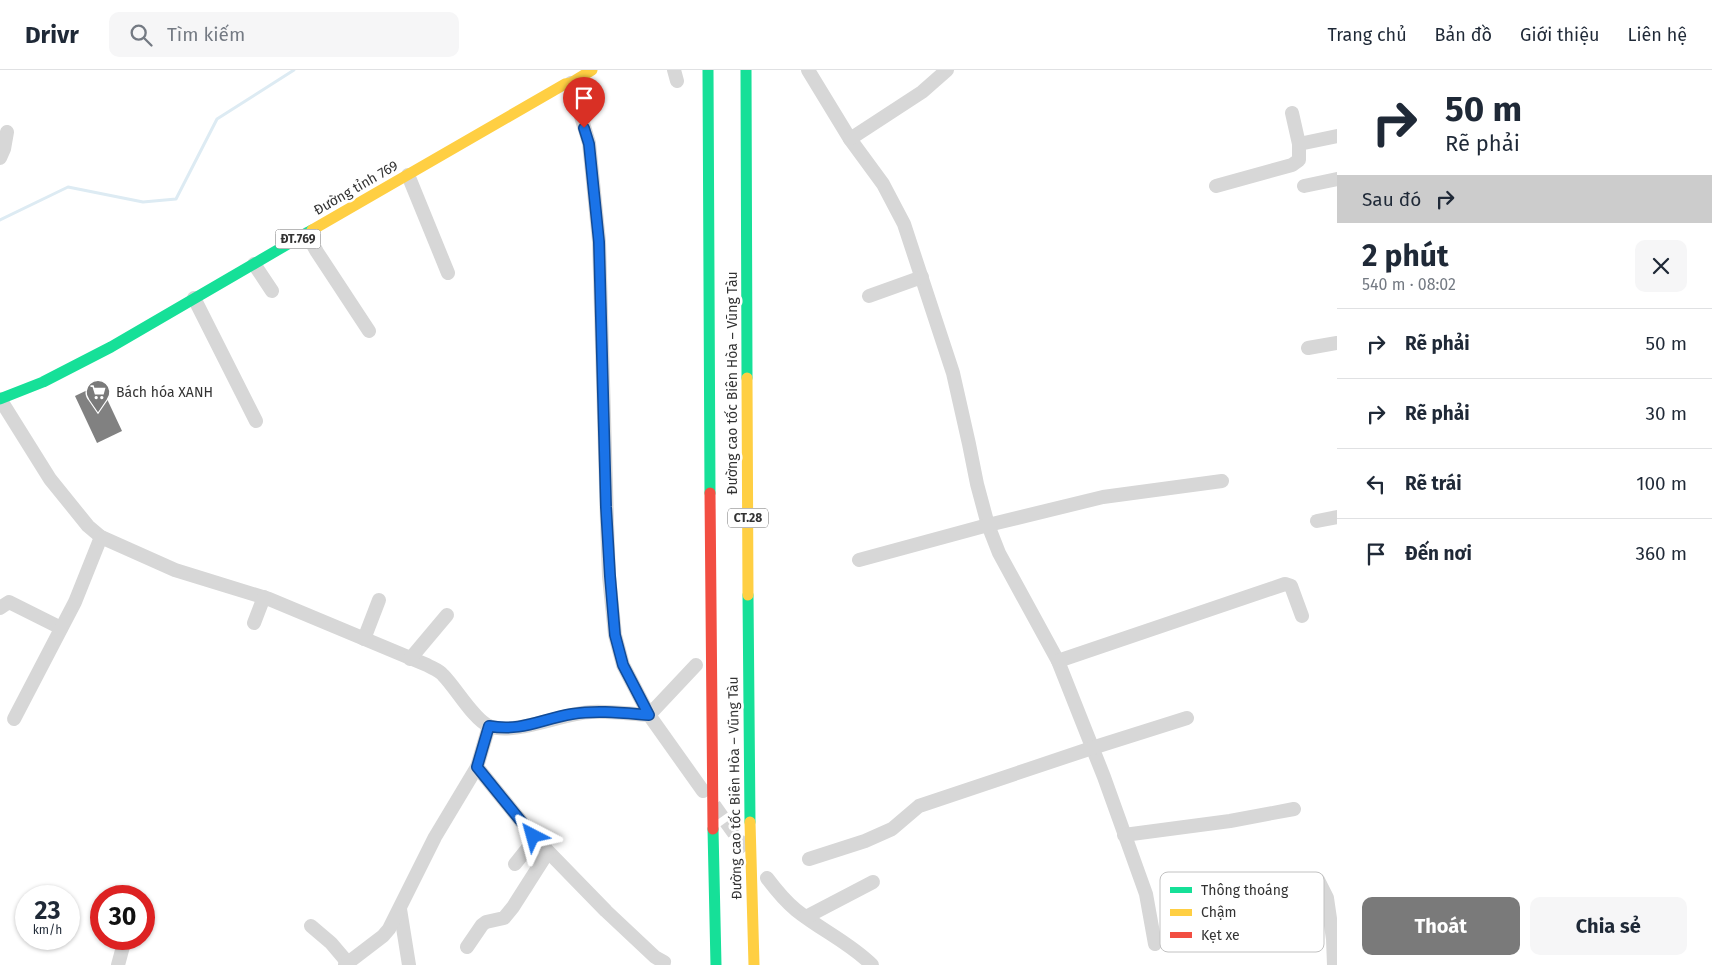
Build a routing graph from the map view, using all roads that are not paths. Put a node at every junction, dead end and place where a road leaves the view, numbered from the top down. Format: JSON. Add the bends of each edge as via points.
{"nodes":[{"id":1,"x":592,"y":70,"type":"edge"},
{"id":2,"x":708,"y":70,"type":"edge"},
{"id":3,"x":746,"y":70,"type":"edge"},
{"id":4,"x":808,"y":70,"type":"edge"},
{"id":5,"x":947,"y":70,"type":"edge"},
{"id":6,"x":571,"y":83,"type":"junction"},
{"id":7,"x":1292,"y":113,"type":"dead end"},
{"id":8,"x":7,"y":132,"type":"dead end"},
{"id":9,"x":1337,"y":136,"type":"edge"},
{"id":10,"x":850,"y":139,"type":"junction"},
{"id":11,"x":1299,"y":144,"type":"junction"},
{"id":12,"x":0,"y":158,"type":"edge"},
{"id":13,"x":408,"y":175,"type":"junction"},
{"id":14,"x":1337,"y":179,"type":"edge"},
{"id":15,"x":1216,"y":186,"type":"dead end"},
{"id":16,"x":1304,"y":186,"type":"dead end"},
{"id":17,"x":307,"y":234,"type":"junction"},
{"id":18,"x":254,"y":264,"type":"junction"},
{"id":19,"x":448,"y":274,"type":"dead end"},
{"id":20,"x":922,"y":277,"type":"junction"},
{"id":21,"x":272,"y":291,"type":"dead end"},
{"id":22,"x":869,"y":296,"type":"dead end"},
{"id":23,"x":194,"y":298,"type":"junction"},
{"id":24,"x":369,"y":331,"type":"dead end"},
{"id":25,"x":1337,"y":343,"type":"edge"},
{"id":26,"x":1308,"y":348,"type":"dead end"},
{"id":27,"x":0,"y":399,"type":"edge"},
{"id":28,"x":256,"y":421,"type":"dead end"},
{"id":29,"x":1222,"y":481,"type":"dead end"},
{"id":30,"x":1337,"y":517,"type":"edge"},
{"id":31,"x":1316,"y":521,"type":"dead end"},
{"id":32,"x":988,"y":525,"type":"junction"},
{"id":33,"x":101,"y":537,"type":"junction"},
{"id":34,"x":859,"y":560,"type":"dead end"},
{"id":35,"x":264,"y":598,"type":"junction"},
{"id":36,"x":379,"y":600,"type":"dead end"},
{"id":37,"x":0,"y":608,"type":"edge"},
{"id":38,"x":446,"y":616,"type":"dead end"},
{"id":39,"x":1302,"y":616,"type":"dead end"},
{"id":40,"x":254,"y":623,"type":"dead end"},
{"id":41,"x":61,"y":628,"type":"junction"},
{"id":42,"x":364,"y":639,"type":"junction"},
{"id":43,"x":410,"y":659,"type":"junction"},
{"id":44,"x":1058,"y":662,"type":"junction"},
{"id":45,"x":696,"y":665,"type":"dead end"},
{"id":46,"x":649,"y":715,"type":"junction"},
{"id":47,"x":1187,"y":718,"type":"dead end"},
{"id":48,"x":14,"y":719,"type":"dead end"},
{"id":49,"x":489,"y":726,"type":"junction"},
{"id":50,"x":1092,"y":748,"type":"junction"},
{"id":51,"x":477,"y":767,"type":"junction"},
{"id":52,"x":703,"y":791,"type":"dead end"},
{"id":53,"x":1294,"y":809,"type":"dead end"},
{"id":54,"x":1124,"y":835,"type":"junction"},
{"id":55,"x":535,"y":838,"type":"junction"},
{"id":56,"x":548,"y":852,"type":"junction"},
{"id":57,"x":809,"y":859,"type":"dead end"},
{"id":58,"x":515,"y":864,"type":"dead end"},
{"id":59,"x":766,"y":878,"type":"dead end"},
{"id":60,"x":873,"y":882,"type":"dead end"},
{"id":61,"x":1324,"y":894,"type":"edge"},
{"id":62,"x":400,"y":909,"type":"junction"},
{"id":63,"x":806,"y":917,"type":"junction"},
{"id":64,"x":311,"y":926,"type":"dead end"},
{"id":65,"x":1155,"y":944,"type":"dead end"},
{"id":66,"x":467,"y":947,"type":"dead end"},
{"id":67,"x":121,"y":950,"type":"edge"},
{"id":68,"x":347,"y":964,"type":"edge"},
{"id":69,"x":118,"y":965,"type":"edge"},
{"id":70,"x":409,"y":965,"type":"edge"},
{"id":71,"x":663,"y":965,"type":"edge"},
{"id":72,"x":716,"y":965,"type":"edge"},
{"id":73,"x":754,"y":965,"type":"edge"},
{"id":74,"x":872,"y":965,"type":"edge"},
{"id":75,"x":1334,"y":965,"type":"edge"}],
"edges":[{"from":1,"to":6,"type":"main road","name":"Đường tỉnh 769","number":"ĐT.769"},
{"from":2,"to":72,"type":"main road","name":"Đường cao tốc Biên Hòa – Vũng Tàu","number":"CT.28","via":[[711,770]]},
{"from":3,"to":73,"type":"main road","name":"Đường cao tốc Biên Hòa – Vũng Tàu","number":"CT.28","via":[[749,760]]},
{"from":4,"to":10,"type":"street"},
{"from":5,"to":10,"type":"street","via":[[922,92]]},
{"from":6,"to":13,"type":"main road","name":"Đường tỉnh 769","number":"ĐT.769"},
{"from":6,"to":46,"type":"street","via":[[589,144],[599,242],[606,507],[615,635],[623,665]]},
{"from":7,"to":11,"type":"street"},
{"from":8,"to":12,"type":"street"},
{"from":9,"to":11,"type":"street"},
{"from":10,"to":20,"type":"street","via":[[883,184],[904,224]]},
{"from":11,"to":15,"type":"street","via":[[1300,157],[1292,165]]},
{"from":13,"to":17,"type":"main road","name":"Đường tỉnh 769","number":"ĐT.769"},
{"from":13,"to":19,"type":"street"},
{"from":14,"to":16,"type":"street"},
{"from":17,"to":18,"type":"main road","name":"Đường tỉnh 769","number":"ĐT.769"},
{"from":17,"to":24,"type":"street"},
{"from":18,"to":21,"type":"street"},
{"from":18,"to":23,"type":"main road","name":"Đường tỉnh 769","number":"ĐT.769"},
{"from":20,"to":22,"type":"street"},
{"from":20,"to":32,"type":"street","via":[[952,373]]},
{"from":23,"to":27,"type":"main road","name":"Đường tỉnh 769","number":"ĐT.769","via":[[56,376]]},
{"from":23,"to":28,"type":"street"},
{"from":25,"to":26,"type":"street"},
{"from":27,"to":33,"type":"street","via":[[50,479]]},
{"from":29,"to":32,"type":"street","via":[[1103,497]]},
{"from":30,"to":31,"type":"street"},
{"from":32,"to":34,"type":"street"},
{"from":32,"to":44,"type":"street","via":[[999,553]]},
{"from":33,"to":35,"type":"street","via":[[175,570]]},
{"from":33,"to":41,"type":"street"},
{"from":35,"to":40,"type":"street"},
{"from":35,"to":42,"type":"street"},
{"from":36,"to":42,"type":"street"},
{"from":37,"to":41,"type":"street","via":[[9,602]]},
{"from":38,"to":43,"type":"street"},
{"from":39,"to":44,"type":"street","via":[[1291,586],[1284,584]]},
{"from":41,"to":48,"type":"street"},
{"from":42,"to":43,"type":"street"},
{"from":43,"to":49,"type":"street","via":[[442,673],[478,718]]},
{"from":44,"to":50,"type":"street"},
{"from":45,"to":46,"type":"street"},
{"from":46,"to":49,"type":"street","via":[[592,712],[570,714],[519,728]]},
{"from":46,"to":52,"type":"street"},
{"from":47,"to":50,"type":"street"},
{"from":49,"to":51,"type":"street"},
{"from":50,"to":54,"type":"street"},
{"from":50,"to":57,"type":"street","via":[[919,806],[892,829]]},
{"from":51,"to":55,"type":"street"},
{"from":51,"to":62,"type":"street","via":[[435,837]]},
{"from":53,"to":54,"type":"street"},
{"from":54,"to":65,"type":"street","via":[[1146,894]]},
{"from":55,"to":56,"type":"street"},
{"from":55,"to":58,"type":"street"},
{"from":56,"to":66,"type":"street","via":[[504,918],[482,925]]},
{"from":56,"to":71,"type":"street","via":[[641,944],[664,962]]},
{"from":59,"to":63,"type":"street"},
{"from":60,"to":63,"type":"street"},
{"from":61,"to":75,"type":"street","via":[[1333,939]]},
{"from":62,"to":68,"type":"street","via":[[383,936]]},
{"from":62,"to":70,"type":"street"},
{"from":63,"to":74,"type":"street","via":[[860,952]]},
{"from":64,"to":68,"type":"street","via":[[331,942]]},
{"from":67,"to":69,"type":"street"}]}
